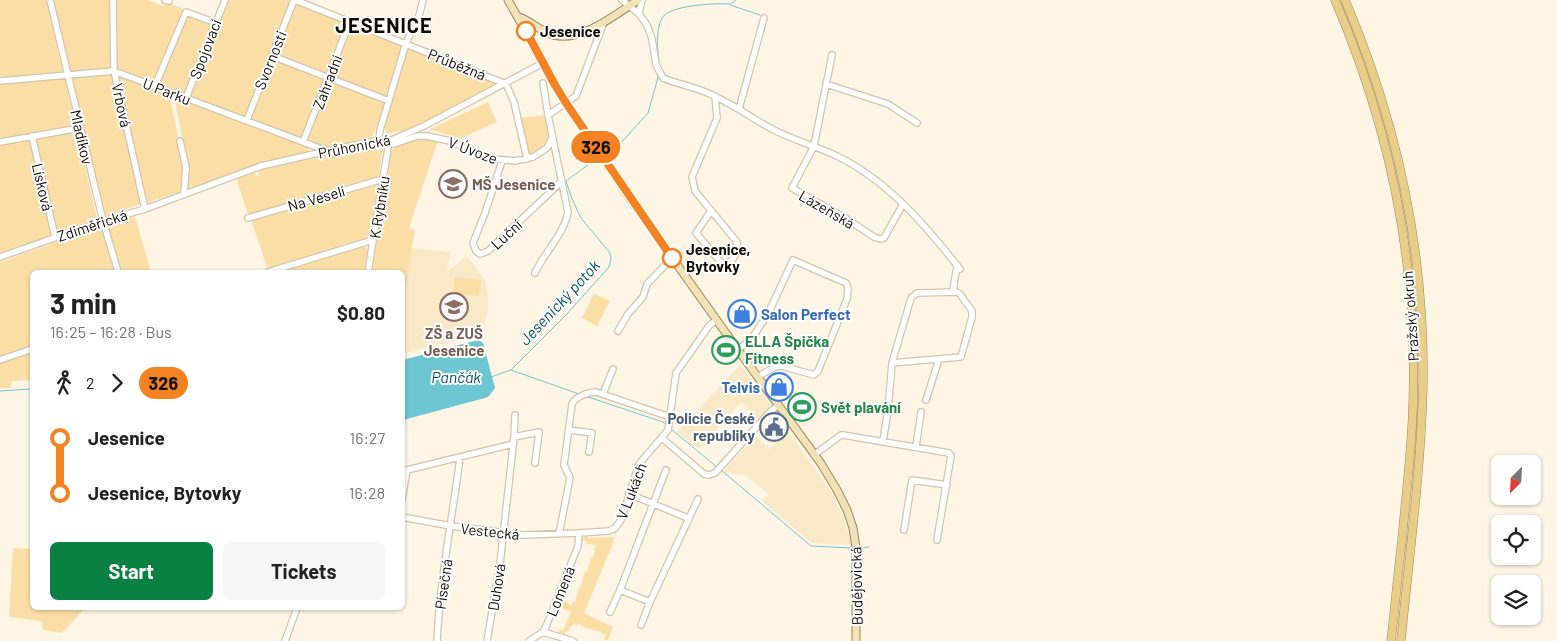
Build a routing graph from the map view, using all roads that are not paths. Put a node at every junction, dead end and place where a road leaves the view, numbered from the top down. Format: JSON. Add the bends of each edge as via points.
{"nodes":[{"id":1,"x":50,"y":0,"type":"edge"},
{"id":2,"x":113,"y":0,"type":"edge"},
{"id":3,"x":225,"y":0,"type":"edge"},
{"id":4,"x":295,"y":0,"type":"edge"},
{"id":5,"x":423,"y":0,"type":"edge"},
{"id":6,"x":508,"y":0,"type":"edge"},
{"id":7,"x":622,"y":0,"type":"edge"},
{"id":8,"x":638,"y":0,"type":"edge"},
{"id":9,"x":642,"y":0,"type":"edge"},
{"id":10,"x":1335,"y":0,"type":"edge"},
{"id":11,"x":1345,"y":0,"type":"edge"},
{"id":12,"x":628,"y":6,"type":"junction"},
{"id":13,"x":639,"y":14,"type":"junction"},
{"id":14,"x":519,"y":17,"type":"junction"},
{"id":15,"x":764,"y":18,"type":"dead end"},
{"id":16,"x":350,"y":21,"type":"junction"},
{"id":17,"x":604,"y":22,"type":"junction"},
{"id":18,"x":216,"y":23,"type":"junction"},
{"id":19,"x":406,"y":43,"type":"junction"},
{"id":20,"x":832,"y":54,"type":"dead end"},
{"id":21,"x":272,"y":56,"type":"junction"},
{"id":22,"x":543,"y":63,"type":"junction"},
{"id":23,"x":114,"y":71,"type":"junction"},
{"id":24,"x":68,"y":75,"type":"junction"},
{"id":25,"x":328,"y":78,"type":"junction"},
{"id":26,"x":0,"y":81,"type":"edge"},
{"id":27,"x":543,"y":83,"type":"dead end"},
{"id":28,"x":506,"y":84,"type":"junction"},
{"id":29,"x":826,"y":84,"type":"junction"},
{"id":30,"x":155,"y":86,"type":"junction"},
{"id":31,"x":715,"y":96,"type":"junction"},
{"id":32,"x":186,"y":98,"type":"junction"},
{"id":33,"x":389,"y":101,"type":"junction"},
{"id":34,"x":566,"y":103,"type":"junction"},
{"id":35,"x":739,"y":109,"type":"junction"},
{"id":36,"x":548,"y":115,"type":"junction"},
{"id":37,"x":246,"y":120,"type":"junction"},
{"id":38,"x":917,"y":123,"type":"dead end"},
{"id":39,"x":80,"y":128,"type":"junction"},
{"id":40,"x":32,"y":136,"type":"junction"},
{"id":41,"x":552,"y":138,"type":"junction"},
{"id":42,"x":380,"y":140,"type":"junction"},
{"id":43,"x":180,"y":141,"type":"dead end"},
{"id":44,"x":0,"y":142,"type":"edge"},
{"id":45,"x":303,"y":142,"type":"junction"},
{"id":46,"x":387,"y":142,"type":"junction"},
{"id":47,"x":814,"y":146,"type":"junction"},
{"id":48,"x":327,"y":151,"type":"junction"},
{"id":49,"x":527,"y":159,"type":"junction"},
{"id":50,"x":502,"y":161,"type":"junction"},
{"id":51,"x":384,"y":179,"type":"junction"},
{"id":52,"x":561,"y":182,"type":"junction"},
{"id":53,"x":184,"y":194,"type":"junction"},
{"id":54,"x":903,"y":204,"type":"junction"},
{"id":55,"x":144,"y":208,"type":"junction"},
{"id":56,"x":711,"y":211,"type":"junction"},
{"id":57,"x":248,"y":218,"type":"dead end"},
{"id":58,"x":103,"y":221,"type":"junction"},
{"id":59,"x":54,"y":237,"type":"junction"},
{"id":60,"x":373,"y":240,"type":"junction"},
{"id":61,"x":0,"y":257,"type":"edge"},
{"id":62,"x":672,"y":258,"type":"junction"},
{"id":63,"x":117,"y":270,"type":"edge"},
{"id":64,"x":275,"y":270,"type":"edge"},
{"id":65,"x":368,"y":270,"type":"edge"},
{"id":66,"x":535,"y":273,"type":"dead end"},
{"id":67,"x":953,"y":291,"type":"junction"},
{"id":68,"x":716,"y":320,"type":"junction"},
{"id":69,"x":618,"y":331,"type":"dead end"},
{"id":70,"x":30,"y":350,"type":"edge"},
{"id":71,"x":738,"y":350,"type":"junction"},
{"id":72,"x":939,"y":359,"type":"junction"},
{"id":73,"x":0,"y":360,"type":"edge"},
{"id":74,"x":892,"y":363,"type":"junction"},
{"id":75,"x":613,"y":368,"type":"dead end"},
{"id":76,"x":757,"y":377,"type":"junction"},
{"id":77,"x":603,"y":394,"type":"junction"},
{"id":78,"x":926,"y":400,"type":"dead end"},
{"id":79,"x":778,"y":405,"type":"junction"},
{"id":80,"x":921,"y":412,"type":"dead end"},
{"id":81,"x":515,"y":415,"type":"dead end"},
{"id":82,"x":669,"y":424,"type":"junction"},
{"id":83,"x":569,"y":430,"type":"junction"},
{"id":84,"x":514,"y":437,"type":"junction"},
{"id":85,"x":662,"y":438,"type":"junction"},
{"id":86,"x":883,"y":441,"type":"junction"},
{"id":87,"x":513,"y":444,"type":"junction"},
{"id":88,"x":916,"y":447,"type":"junction"},
{"id":89,"x":590,"y":452,"type":"dead end"},
{"id":90,"x":814,"y":455,"type":"junction"},
{"id":91,"x":460,"y":458,"type":"junction"},
{"id":92,"x":535,"y":463,"type":"dead end"},
{"id":93,"x":666,"y":470,"type":"dead end"},
{"id":94,"x":405,"y":482,"type":"edge"},
{"id":95,"x":947,"y":485,"type":"junction"},
{"id":96,"x":629,"y":494,"type":"junction"},
{"id":97,"x":698,"y":499,"type":"dead end"},
{"id":98,"x":653,"y":504,"type":"junction"},
{"id":99,"x":405,"y":518,"type":"edge"},
{"id":100,"x":688,"y":518,"type":"junction"},
{"id":101,"x":451,"y":526,"type":"junction"},
{"id":102,"x":904,"y":530,"type":"dead end"},
{"id":103,"x":503,"y":534,"type":"junction"},
{"id":104,"x":559,"y":534,"type":"junction"},
{"id":105,"x":579,"y":534,"type":"junction"},
{"id":106,"x":937,"y":540,"type":"dead end"},
{"id":107,"x":620,"y":590,"type":"junction"},
{"id":108,"x":650,"y":602,"type":"junction"},
{"id":109,"x":296,"y":610,"type":"edge"},
{"id":110,"x":610,"y":612,"type":"dead end"},
{"id":111,"x":641,"y":625,"type":"dead end"},
{"id":112,"x":543,"y":632,"type":"junction"},
{"id":113,"x":285,"y":641,"type":"edge"},
{"id":114,"x":437,"y":641,"type":"edge"},
{"id":115,"x":487,"y":641,"type":"edge"},
{"id":116,"x":529,"y":641,"type":"edge"},
{"id":117,"x":573,"y":641,"type":"edge"},
{"id":118,"x":856,"y":641,"type":"edge"},
{"id":119,"x":1391,"y":641,"type":"edge"},
{"id":120,"x":1400,"y":641,"type":"edge"}],
"edges":[{"from":1,"to":24,"type":"street","name":"Mladíkov"},
{"from":2,"to":23,"type":"street","name":"Vrbová"},
{"from":3,"to":18,"type":"street","name":"Spojovací"},
{"from":4,"to":16,"type":"street","name":"Průběžná"},
{"from":4,"to":21,"type":"street","name":"Svornosti"},
{"from":5,"to":19,"type":"street"},
{"from":6,"to":14,"type":"main road","name":"Budějovická"},
{"from":7,"to":12,"type":"street"},
{"from":8,"to":12,"type":"main road"},
{"from":9,"to":13,"type":"street"},
{"from":10,"to":119,"type":"highway","name":"Pražský okruh","via":[[1362,68],[1385,143],[1408,274],[1413,406]]},
{"from":11,"to":120,"type":"highway","name":"Pražský okruh","via":[[1371,65],[1394,141],[1412,231],[1422,318],[1421,438]]},
{"from":12,"to":13,"type":"street"},
{"from":12,"to":17,"type":"main road"},
{"from":13,"to":31,"type":"street","via":[[647,25],[656,65],[663,78]]},
{"from":14,"to":17,"type":"main road","via":[[552,35],[566,36]]},
{"from":14,"to":22,"type":"main road","name":"Budějovická"},
{"from":15,"to":35,"type":"street"},
{"from":16,"to":19,"type":"street","name":"Průběžná"},
{"from":16,"to":25,"type":"street","name":"Zahradní"},
{"from":17,"to":34,"type":"street","via":[[576,96]]},
{"from":18,"to":30,"type":"street","via":[[186,12]]},
{"from":18,"to":32,"type":"street","name":"Spojovací"},
{"from":19,"to":28,"type":"street","name":"Průběžná"},
{"from":19,"to":33,"type":"street"},
{"from":20,"to":29,"type":"street"},
{"from":21,"to":25,"type":"street"},
{"from":21,"to":37,"type":"street","name":"Svornosti"},
{"from":22,"to":28,"type":"street","name":"Průhonická"},
{"from":22,"to":34,"type":"main road","name":"Budějovická"},
{"from":23,"to":24,"type":"street","name":"U Parku"},
{"from":23,"to":30,"type":"street","name":"U Parku"},
{"from":23,"to":55,"type":"street","name":"Vrbová"},
{"from":24,"to":26,"type":"street","name":"U Parku"},
{"from":24,"to":39,"type":"street","name":"Mladíkov"},
{"from":25,"to":33,"type":"street"},
{"from":25,"to":45,"type":"street","name":"Zahradní"},
{"from":27,"to":36,"type":"street"},
{"from":28,"to":46,"type":"street","name":"Průhonická"},
{"from":28,"to":49,"type":"street","via":[[514,102]]},
{"from":29,"to":38,"type":"street","via":[[888,104]]},
{"from":29,"to":47,"type":"street"},
{"from":30,"to":32,"type":"street","name":"U Parku"},
{"from":31,"to":35,"type":"street"},
{"from":31,"to":56,"type":"street","via":[[717,118],[692,177],[695,191]]},
{"from":32,"to":37,"type":"street","name":"U Parku"},
{"from":33,"to":42,"type":"street"},
{"from":34,"to":36,"type":"street"},
{"from":34,"to":62,"type":"main road","name":"Budějovická"},
{"from":35,"to":47,"type":"street","via":[[773,130]]},
{"from":36,"to":41,"type":"street"},
{"from":37,"to":45,"type":"street","name":"U Parku"},
{"from":39,"to":40,"type":"street"},
{"from":39,"to":58,"type":"street","name":"Mladíkov"},
{"from":40,"to":44,"type":"street"},
{"from":40,"to":59,"type":"street","name":"Lísková"},
{"from":41,"to":49,"type":"street","name":"V Úvoze","via":[[545,150]]},
{"from":41,"to":52,"type":"street"},
{"from":42,"to":46,"type":"street","name":"Průhonická"},
{"from":42,"to":48,"type":"street","name":"Průhonická"},
{"from":43,"to":53,"type":"street","via":[[186,168]]},
{"from":45,"to":48,"type":"street","name":"U Parku"},
{"from":46,"to":50,"type":"street","name":"V Úvoze","via":[[394,144],[417,136],[434,136]]},
{"from":46,"to":51,"type":"street","name":"K Rybníku"},
{"from":47,"to":54,"type":"street","via":[[864,171]]},
{"from":47,"to":54,"type":"street","name":"Lázeňská","via":[[792,188],[880,240]]},
{"from":48,"to":53,"type":"street","name":"Průhonická","via":[[261,166]]},
{"from":49,"to":50,"type":"street","name":"V Úvoze"},
{"from":50,"to":52,"type":"street","name":"Luční","via":[[473,243],[480,254]]},
{"from":51,"to":57,"type":"street","name":"Na Veselí"},
{"from":51,"to":60,"type":"street","name":"K Rybníku"},
{"from":52,"to":66,"type":"street","via":[[567,216]]},
{"from":53,"to":55,"type":"street","name":"Zdiměřická"},
{"from":54,"to":67,"type":"street","via":[[959,267]]},
{"from":55,"to":58,"type":"street","name":"Zdiměřická"},
{"from":56,"to":56,"type":"street","via":[[696,233],[724,266],[738,251],[737,242]]},
{"from":58,"to":59,"type":"street","name":"Zdiměřická"},
{"from":58,"to":63,"type":"street","name":"Mladíkov"},
{"from":59,"to":61,"type":"street","name":"Zdiměřická"},
{"from":60,"to":64,"type":"street"},
{"from":60,"to":65,"type":"street","name":"K Rybníku"},
{"from":62,"to":68,"type":"main road","name":"Budějovická"},
{"from":62,"to":69,"type":"street","via":[[647,284],[643,297]]},
{"from":67,"to":72,"type":"street","via":[[960,294],[972,311],[972,317],[961,357]]},
{"from":67,"to":74,"type":"street","via":[[913,295]]},
{"from":68,"to":71,"type":"main road","name":"Budějovická"},
{"from":68,"to":82,"type":"street","name":"V Lukách","via":[[676,374]]},
{"from":70,"to":73,"type":"street"},
{"from":71,"to":76,"type":"main road","name":"Budějovická"},
{"from":71,"to":76,"type":"street","via":[[752,338],[768,314],[792,260],[846,283],[847,299],[818,371],[814,374],[782,366]]},
{"from":72,"to":74,"type":"street"},
{"from":72,"to":78,"type":"street"},
{"from":74,"to":86,"type":"street"},
{"from":75,"to":77,"type":"street"},
{"from":76,"to":79,"type":"main road","name":"Budějovická"},
{"from":77,"to":82,"type":"street"},
{"from":77,"to":83,"type":"street","via":[[592,392],[573,401]]},
{"from":79,"to":85,"type":"street","via":[[719,469],[709,475]]},
{"from":79,"to":90,"type":"main road","name":"Budějovická"},
{"from":80,"to":88,"type":"street"},
{"from":81,"to":84,"type":"street","name":"Duhová"},
{"from":82,"to":85,"type":"street","name":"V Lukách"},
{"from":83,"to":89,"type":"street","via":[[592,433]]},
{"from":83,"to":104,"type":"street","via":[[564,466],[570,478]]},
{"from":84,"to":87,"type":"street","name":"Duhová"},
{"from":84,"to":92,"type":"street","via":[[538,432]]},
{"from":85,"to":96,"type":"street","name":"V Lukách","via":[[639,464]]},
{"from":86,"to":88,"type":"street"},
{"from":86,"to":90,"type":"street","via":[[841,435]]},
{"from":87,"to":91,"type":"street"},
{"from":87,"to":103,"type":"street","name":"Duhová"},
{"from":88,"to":95,"type":"street","via":[[949,453]]},
{"from":90,"to":118,"type":"main road","name":"Budějovická","via":[[837,490],[853,528],[857,570]]},
{"from":91,"to":94,"type":"street","via":[[407,470]]},
{"from":91,"to":101,"type":"street","name":"Písečná"},
{"from":93,"to":98,"type":"street"},
{"from":95,"to":102,"type":"street","via":[[912,480]]},
{"from":95,"to":106,"type":"street"},
{"from":96,"to":98,"type":"street"},
{"from":96,"to":105,"type":"street","name":"V Lukách","via":[[621,520],[615,528]]},
{"from":97,"to":100,"type":"street"},
{"from":98,"to":100,"type":"street"},
{"from":98,"to":107,"type":"street"},
{"from":99,"to":101,"type":"street","name":"Vestecká"},
{"from":100,"to":108,"type":"street"},
{"from":101,"to":103,"type":"street","name":"Vestecká"},
{"from":101,"to":114,"type":"street","name":"Písečná","via":[[439,603]]},
{"from":103,"to":104,"type":"street","name":"Vestecká"},
{"from":103,"to":115,"type":"street","name":"Duhová"},
{"from":104,"to":105,"type":"street","name":"Vestecká"},
{"from":105,"to":112,"type":"street","name":"Lomená","via":[[578,546]]},
{"from":107,"to":108,"type":"street"},
{"from":107,"to":110,"type":"street"},
{"from":108,"to":111,"type":"street"},
{"from":109,"to":113,"type":"street"},
{"from":112,"to":116,"type":"street","name":"Lomená"},
{"from":112,"to":117,"type":"street"}]}
